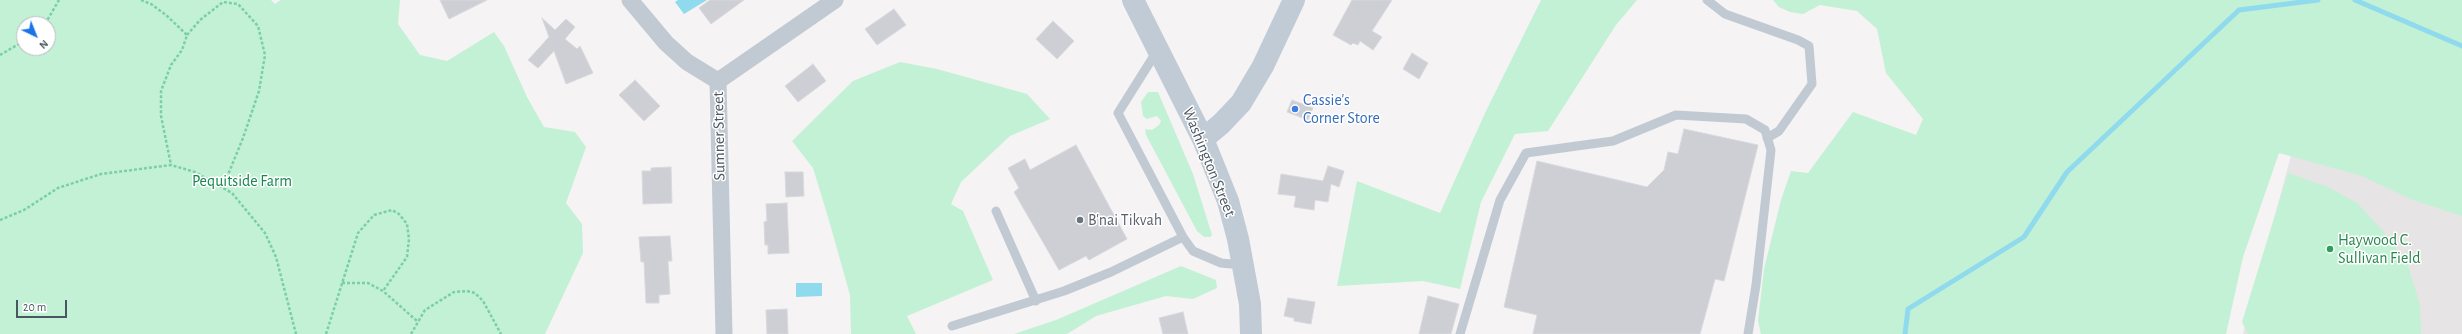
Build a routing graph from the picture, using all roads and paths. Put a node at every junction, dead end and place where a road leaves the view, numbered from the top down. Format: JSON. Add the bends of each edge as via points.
{"nodes":[{"id":1,"x":59,"y":0,"type":"edge"},
{"id":2,"x":141,"y":0,"type":"edge"},
{"id":3,"x":630,"y":0,"type":"edge"},
{"id":4,"x":835,"y":0,"type":"edge"},
{"id":5,"x":1134,"y":0,"type":"edge"},
{"id":6,"x":1294,"y":0,"type":"edge"},
{"id":7,"x":1708,"y":0,"type":"edge"},
{"id":8,"x":50,"y":16,"type":"edge"},
{"id":9,"x":187,"y":35,"type":"junction"},
{"id":10,"x":16,"y":46,"type":"edge"},
{"id":11,"x":1159,"y":49,"type":"junction"},
{"id":12,"x":0,"y":55,"type":"edge"},
{"id":13,"x":718,"y":81,"type":"junction"},
{"id":14,"x":1767,"y":138,"type":"junction"},
{"id":15,"x":1204,"y":139,"type":"junction"},
{"id":16,"x":171,"y":165,"type":"junction"},
{"id":17,"x":223,"y":187,"type":"junction"},
{"id":18,"x":996,"y":211,"type":"dead end"},
{"id":19,"x":0,"y":220,"type":"edge"},
{"id":20,"x":1183,"y":237,"type":"junction"},
{"id":21,"x":1242,"y":265,"type":"junction"},
{"id":22,"x":342,"y":283,"type":"junction"},
{"id":23,"x":383,"y":290,"type":"junction"},
{"id":24,"x":1036,"y":301,"type":"junction"},
{"id":25,"x":417,"y":321,"type":"junction"},
{"id":26,"x":952,"y":326,"type":"dead end"},
{"id":27,"x":296,"y":334,"type":"edge"},
{"id":28,"x":326,"y":334,"type":"edge"},
{"id":29,"x":411,"y":334,"type":"edge"},
{"id":30,"x":501,"y":334,"type":"edge"},
{"id":31,"x":724,"y":334,"type":"edge"},
{"id":32,"x":1251,"y":334,"type":"edge"},
{"id":33,"x":1460,"y":334,"type":"edge"},
{"id":34,"x":1748,"y":334,"type":"edge"}],
"edges":[{"from":1,"to":8,"type":"path"},
{"from":2,"to":9,"type":"path","via":[[161,11]]},
{"from":3,"to":13,"type":"street","via":[[666,43],[686,62]]},
{"from":4,"to":13,"type":"street","name":"Sumner Street"},
{"from":5,"to":11,"type":"main road","name":"Washington Street"},
{"from":6,"to":15,"type":"main road","via":[[1263,66],[1241,103]]},
{"from":7,"to":14,"type":"lane","via":[[1725,14],[1809,46],[1812,84],[1779,131]]},
{"from":9,"to":16,"type":"path","via":[[161,91],[161,116]]},
{"from":9,"to":17,"type":"path","via":[[200,20],[223,2],[238,4],[258,26],[265,55],[259,91]]},
{"from":10,"to":12,"type":"path"},
{"from":11,"to":15,"type":"main road","name":"Washington Street"},
{"from":11,"to":20,"type":"lane","via":[[1118,113]]},
{"from":13,"to":31,"type":"street","name":"Sumner Street"},
{"from":14,"to":33,"type":"lane","via":[[1765,130],[1746,119],[1676,115],[1613,141],[1526,153],[1500,200]]},
{"from":14,"to":34,"type":"lane","via":[[1771,150]]},
{"from":15,"to":21,"type":"main road","name":"Washington Street","via":[[1228,202]]},
{"from":16,"to":17,"type":"path","via":[[195,172]]},
{"from":16,"to":19,"type":"path","via":[[100,174],[58,188],[24,210]]},
{"from":17,"to":27,"type":"path","via":[[237,198],[265,233],[276,257]]},
{"from":18,"to":24,"type":"lane"},
{"from":20,"to":21,"type":"lane","via":[[1193,251],[1209,259]]},
{"from":20,"to":24,"type":"lane","via":[[1111,272]]},
{"from":21,"to":32,"type":"main road","name":"Washington Street","via":[[1250,304]]},
{"from":22,"to":23,"type":"path","via":[[368,283]]},
{"from":22,"to":23,"type":"path","via":[[358,233],[374,215],[392,210],[407,224],[407,257]]},
{"from":22,"to":28,"type":"path"},
{"from":23,"to":25,"type":"path"},
{"from":24,"to":26,"type":"lane"},
{"from":25,"to":29,"type":"path"},
{"from":25,"to":30,"type":"path","via":[[425,310],[454,292],[467,291],[483,301]]}]}
